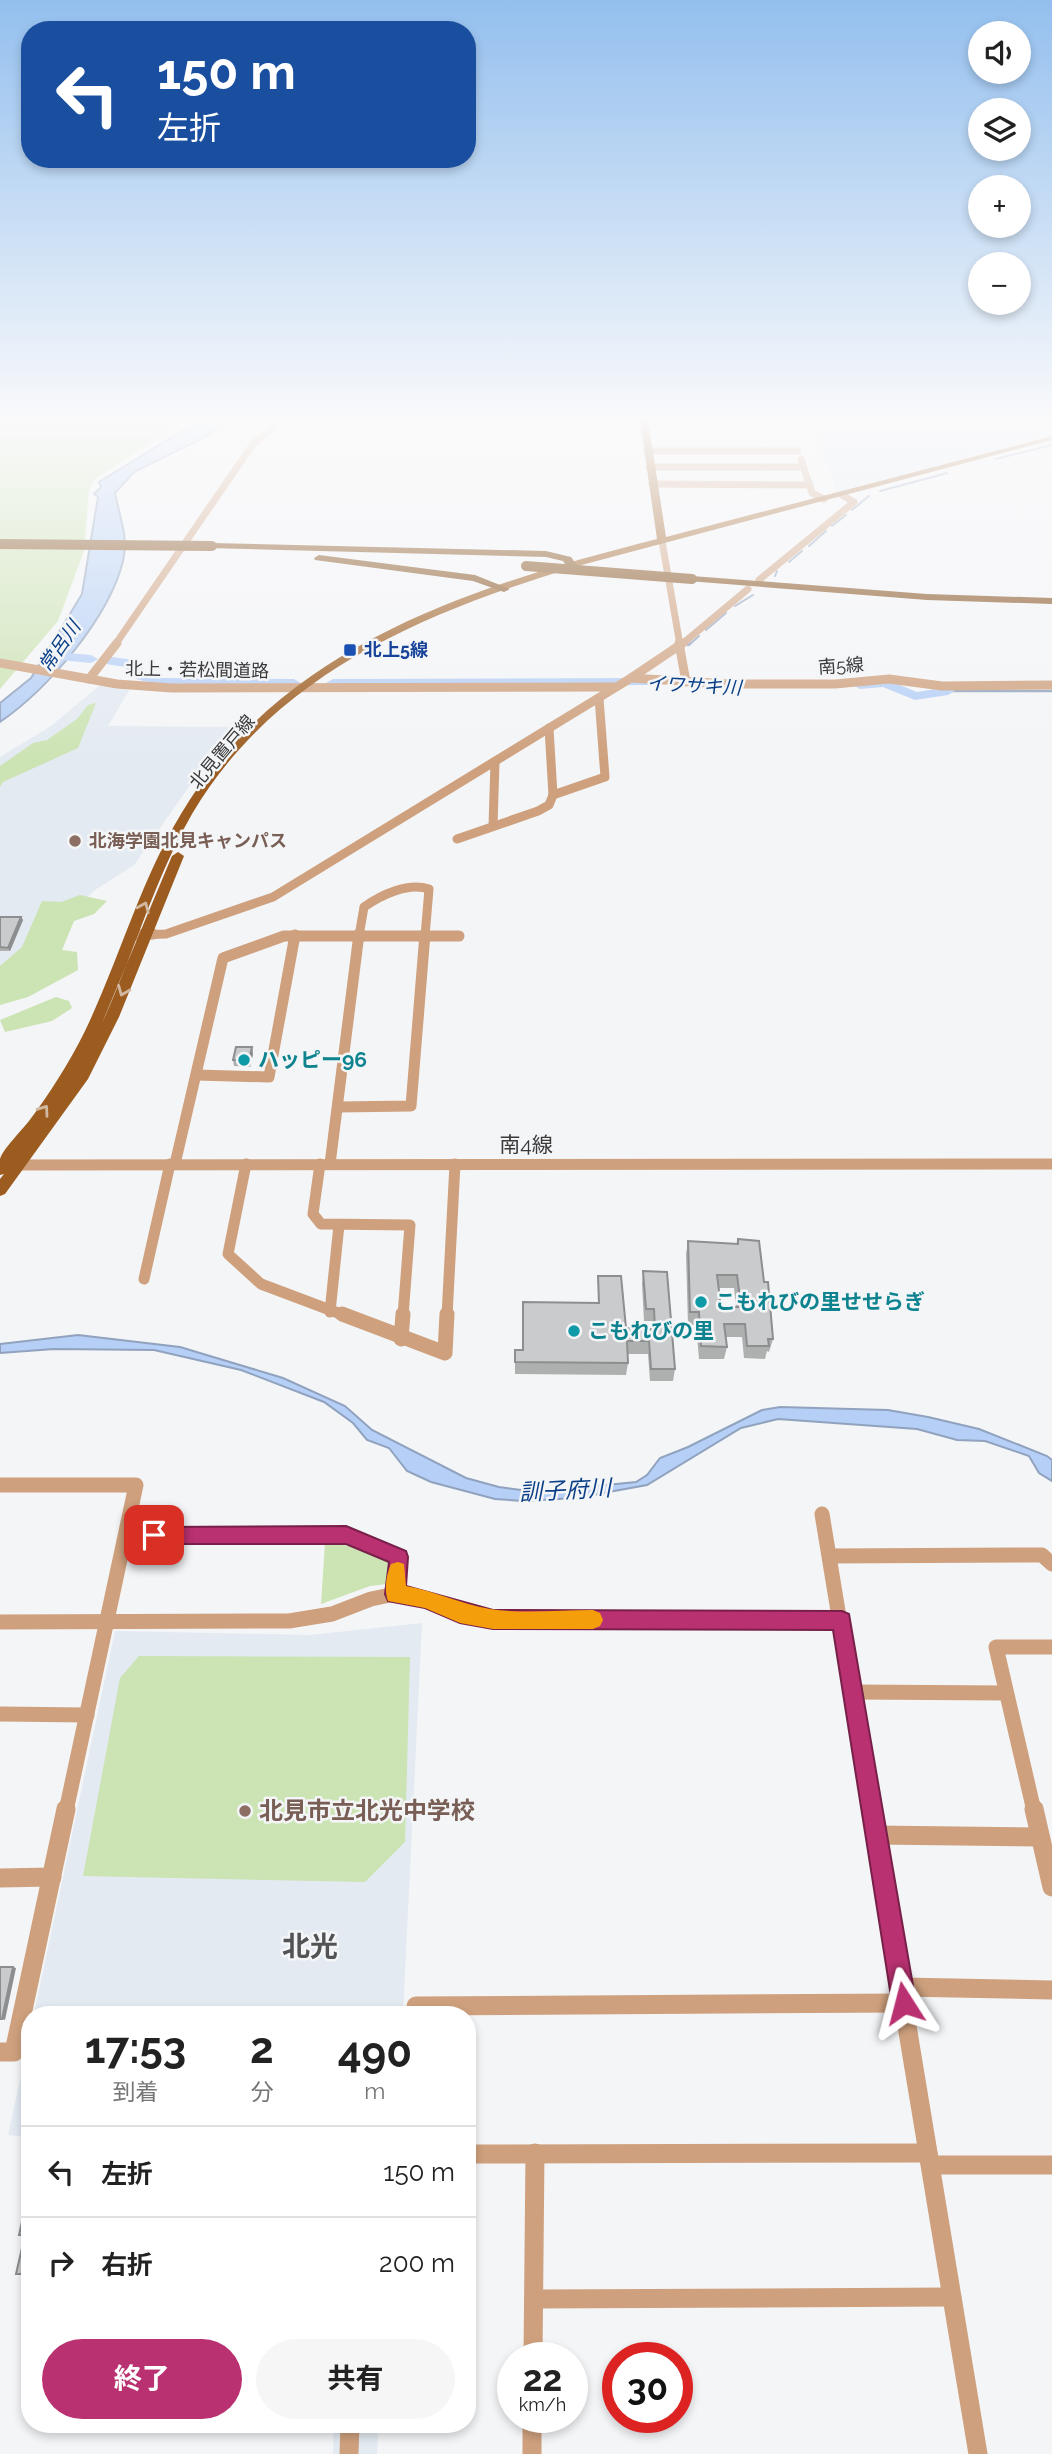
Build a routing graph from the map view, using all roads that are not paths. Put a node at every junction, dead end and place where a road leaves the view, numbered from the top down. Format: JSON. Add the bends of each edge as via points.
{"nodes":[{"id":1,"x":192,"y":535,"type":"edge"},
{"id":2,"x":661,"y":535,"type":"edge"},
{"id":3,"x":687,"y":535,"type":"edge"},
{"id":4,"x":815,"y":535,"type":"edge"},
{"id":5,"x":662,"y":541,"type":"junction"},
{"id":6,"x":0,"y":544,"type":"edge"},
{"id":7,"x":212,"y":546,"type":"junction"},
{"id":8,"x":572,"y":566,"type":"junction"},
{"id":9,"x":760,"y":580,"type":"dead end"},
{"id":10,"x":731,"y":582,"type":"junction"},
{"id":11,"x":501,"y":587,"type":"junction"},
{"id":12,"x":747,"y":589,"type":"dead end"},
{"id":13,"x":1052,"y":595,"type":"edge"},
{"id":14,"x":1052,"y":601,"type":"edge"},
{"id":15,"x":680,"y":645,"type":"junction"},
{"id":16,"x":0,"y":663,"type":"edge"},
{"id":17,"x":12,"y":663,"type":"joint"},
{"id":18,"x":86,"y":678,"type":"junction"},
{"id":19,"x":624,"y":682,"type":"junction"},
{"id":20,"x":685,"y":682,"type":"junction"},
{"id":21,"x":1052,"y":685,"type":"edge"},
{"id":22,"x":304,"y":688,"type":"junction"},
{"id":23,"x":599,"y":698,"type":"junction"},
{"id":24,"x":549,"y":728,"type":"junction"},
{"id":25,"x":495,"y":762,"type":"junction"},
{"id":26,"x":553,"y":795,"type":"junction"},
{"id":27,"x":493,"y":826,"type":"junction"},
{"id":28,"x":457,"y":839,"type":"dead end"},
{"id":29,"x":139,"y":935,"type":"junction"},
{"id":30,"x":295,"y":935,"type":"junction"},
{"id":31,"x":359,"y":935,"type":"junction"},
{"id":32,"x":425,"y":936,"type":"junction"},
{"id":33,"x":459,"y":936,"type":"dead end"},
{"id":34,"x":197,"y":1075,"type":"junction"},
{"id":35,"x":338,"y":1107,"type":"junction"},
{"id":36,"x":172,"y":1164,"type":"junction"},
{"id":37,"x":246,"y":1164,"type":"junction"},
{"id":38,"x":325,"y":1164,"type":"junction"},
{"id":39,"x":455,"y":1164,"type":"junction"},
{"id":40,"x":1052,"y":1164,"type":"edge"},
{"id":41,"x":1,"y":1166,"type":"edge"},
{"id":42,"x":20,"y":1166,"type":"junction"},
{"id":43,"x":0,"y":1190,"type":"edge"},
{"id":44,"x":338,"y":1225,"type":"junction"},
{"id":45,"x":144,"y":1279,"type":"dead end"},
{"id":46,"x":330,"y":1312,"type":"junction"},
{"id":47,"x":401,"y":1339,"type":"junction"},
{"id":48,"x":1,"y":1490,"type":"edge"},
{"id":49,"x":822,"y":1514,"type":"dead end"},
{"id":50,"x":126,"y":1535,"type":"junction"},
{"id":51,"x":830,"y":1556,"type":"junction"},
{"id":52,"x":1052,"y":1564,"type":"edge"},
{"id":53,"x":395,"y":1594,"type":"junction"},
{"id":54,"x":842,"y":1620,"type":"junction"},
{"id":55,"x":0,"y":1622,"type":"edge"},
{"id":56,"x":107,"y":1623,"type":"junction"},
{"id":57,"x":1052,"y":1647,"type":"edge"},
{"id":58,"x":853,"y":1692,"type":"junction"},
{"id":59,"x":1006,"y":1693,"type":"junction"},
{"id":60,"x":0,"y":1714,"type":"edge"},
{"id":61,"x":87,"y":1715,"type":"junction"},
{"id":62,"x":877,"y":1835,"type":"junction"},
{"id":63,"x":1040,"y":1837,"type":"junction"},
{"id":64,"x":52,"y":1877,"type":"junction"},
{"id":65,"x":0,"y":1878,"type":"edge"},
{"id":66,"x":1052,"y":1887,"type":"edge"},
{"id":67,"x":1052,"y":1990,"type":"edge"},
{"id":68,"x":903,"y":1995,"type":"junction"},
{"id":69,"x":24,"y":2006,"type":"edge"},
{"id":70,"x":416,"y":2006,"type":"edge"},
{"id":71,"x":21,"y":2020,"type":"edge"},
{"id":72,"x":0,"y":2052,"type":"edge"},
{"id":73,"x":535,"y":2152,"type":"junction"},
{"id":74,"x":476,"y":2154,"type":"edge"},
{"id":75,"x":929,"y":2159,"type":"junction"},
{"id":76,"x":1052,"y":2165,"type":"edge"},
{"id":77,"x":952,"y":2297,"type":"junction"},
{"id":78,"x":534,"y":2299,"type":"junction"},
{"id":79,"x":533,"y":2342,"type":"edge"},
{"id":80,"x":350,"y":2433,"type":"edge"},
{"id":81,"x":533,"y":2433,"type":"edge"},
{"id":82,"x":349,"y":2454,"type":"edge"},
{"id":83,"x":532,"y":2454,"type":"edge"},
{"id":84,"x":978,"y":2454,"type":"edge"}],
"edges":[{"from":1,"to":18,"type":"street","via":[[142,610]]},
{"from":2,"to":5,"type":"main road"},
{"from":3,"to":5,"type":"main road","name":"北見置戸線"},
{"from":4,"to":9,"type":"street"},
{"from":5,"to":8,"type":"main road","name":"北見置戸線"},
{"from":5,"to":15,"type":"street"},
{"from":6,"to":7,"type":"highway","bridge":true},
{"from":7,"to":8,"type":"highway","via":[[546,554],[567,558]]},
{"from":7,"to":10,"type":"highway","bridge":true},
{"from":7,"to":11,"type":"highway","via":[[475,578]]},
{"from":8,"to":11,"type":"main road","name":"北見置戸線"},
{"from":10,"to":13,"type":"highway"},
{"from":10,"to":14,"type":"highway","via":[[914,597]]},
{"from":11,"to":22,"type":"main road","name":"北見置戸線","via":[[388,631]]},
{"from":12,"to":15,"type":"street"},
{"from":15,"to":19,"type":"street"},
{"from":15,"to":20,"type":"street"},
{"from":16,"to":17,"type":"street","name":"北上・若松間道路"},
{"from":17,"to":18,"type":"street","name":"北上・若松間道路"},
{"from":18,"to":22,"type":"street","name":"北上・若松間道路","via":[[173,688]]},
{"from":19,"to":20,"type":"street","name":"南5線"},
{"from":19,"to":22,"type":"street","name":"南5線"},
{"from":19,"to":23,"type":"street"},
{"from":20,"to":21,"type":"street","name":"南5線","via":[[835,684],[889,679],[942,686]]},
{"from":22,"to":29,"type":"main road","name":"北見置戸線","via":[[208,798]]},
{"from":23,"to":24,"type":"street"},
{"from":23,"to":26,"type":"street","via":[[605,777]]},
{"from":24,"to":25,"type":"street"},
{"from":24,"to":26,"type":"street"},
{"from":25,"to":27,"type":"street"},
{"from":25,"to":29,"type":"street","via":[[273,897],[166,934]]},
{"from":26,"to":27,"type":"street","via":[[538,811]]},
{"from":27,"to":28,"type":"street"},
{"from":41,"to":29,"type":"main road","name":"北見置戸線","one_way":true,"via":[[67,1077]]},
{"from":29,"to":42,"type":"main road","name":"北見置戸線","one_way":true,"via":[[112,1017],[81,1079]]},
{"from":30,"to":31,"type":"street"},
{"from":30,"to":34,"type":"street","via":[[223,958]]},
{"from":30,"to":34,"type":"street","via":[[270,1077]]},
{"from":31,"to":32,"type":"street"},
{"from":31,"to":32,"type":"street","via":[[365,905],[421,886],[429,889]]},
{"from":31,"to":35,"type":"street"},
{"from":32,"to":33,"type":"street"},
{"from":32,"to":35,"type":"street","via":[[411,1106]]},
{"from":34,"to":36,"type":"street"},
{"from":35,"to":38,"type":"street"},
{"from":36,"to":37,"type":"street","name":"南4線"},
{"from":36,"to":42,"type":"street","name":"南4線"},
{"from":36,"to":45,"type":"street"},
{"from":37,"to":38,"type":"street","name":"南4線"},
{"from":37,"to":46,"type":"street","via":[[228,1254],[261,1284]]},
{"from":38,"to":39,"type":"street","name":"南4線"},
{"from":38,"to":44,"type":"street","via":[[313,1214],[321,1224]]},
{"from":39,"to":40,"type":"street","name":"南4線"},
{"from":39,"to":47,"type":"street","via":[[445,1353]]},
{"from":41,"to":42,"type":"street","name":"南4線"},
{"from":42,"to":43,"type":"main road","name":"北見置戸線"},
{"from":44,"to":46,"type":"street"},
{"from":44,"to":47,"type":"street","via":[[410,1225]]},
{"from":46,"to":47,"type":"street"},
{"from":48,"to":50,"type":"street","via":[[136,1485]]},
{"from":49,"to":51,"type":"street"},
{"from":50,"to":53,"type":"street","via":[[346,1535],[399,1557]]},
{"from":50,"to":56,"type":"street"},
{"from":51,"to":52,"type":"street","via":[[1042,1555]]},
{"from":51,"to":54,"type":"street"},
{"from":53,"to":54,"type":"street","via":[[493,1619]]},
{"from":53,"to":56,"type":"street","via":[[332,1614],[289,1621]]},
{"from":54,"to":58,"type":"street"},
{"from":55,"to":56,"type":"street"},
{"from":56,"to":61,"type":"street"},
{"from":57,"to":59,"type":"street","via":[[996,1647]]},
{"from":58,"to":59,"type":"street"},
{"from":58,"to":62,"type":"street"},
{"from":59,"to":63,"type":"street"},
{"from":60,"to":61,"type":"street"},
{"from":61,"to":64,"type":"street"},
{"from":62,"to":63,"type":"street"},
{"from":62,"to":68,"type":"street"},
{"from":63,"to":66,"type":"street"},
{"from":64,"to":65,"type":"street"},
{"from":64,"to":69,"type":"street"},
{"from":67,"to":68,"type":"street"},
{"from":68,"to":70,"type":"street"},
{"from":68,"to":75,"type":"street"},
{"from":71,"to":72,"type":"street","via":[[14,2052]]},
{"from":73,"to":74,"type":"street"},
{"from":73,"to":75,"type":"street"},
{"from":73,"to":78,"type":"street"},
{"from":75,"to":76,"type":"street"},
{"from":75,"to":77,"type":"street"},
{"from":77,"to":78,"type":"street"},
{"from":77,"to":84,"type":"street"},
{"from":78,"to":79,"type":"street"},
{"from":80,"to":82,"type":"street"},
{"from":81,"to":83,"type":"street"}]}
